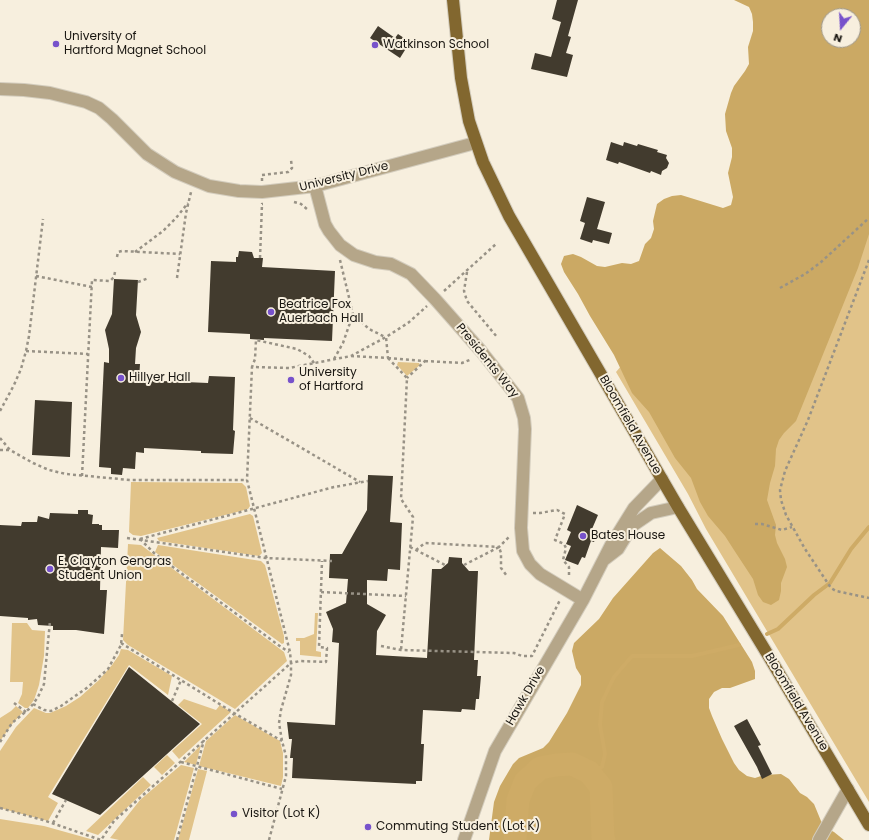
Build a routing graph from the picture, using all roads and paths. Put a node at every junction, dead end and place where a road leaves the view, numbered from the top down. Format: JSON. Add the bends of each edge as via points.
{"nodes":[{"id":1,"x":453,"y":0,"type":"edge"},
{"id":2,"x":0,"y":89,"type":"edge"},
{"id":3,"x":475,"y":143,"type":"junction"},
{"id":4,"x":291,"y":160,"type":"dead end"},
{"id":5,"x":262,"y":186,"type":"dead end"},
{"id":6,"x":315,"y":186,"type":"junction"},
{"id":7,"x":191,"y":192,"type":"dead end"},
{"id":8,"x":290,"y":201,"type":"dead end"},
{"id":9,"x":188,"y":203,"type":"junction"},
{"id":10,"x":268,"y":204,"type":"dead end"},
{"id":11,"x":310,"y":214,"type":"dead end"},
{"id":12,"x":869,"y":218,"type":"edge"},
{"id":13,"x":43,"y":219,"type":"dead end"},
{"id":14,"x":496,"y":244,"type":"dead end"},
{"id":15,"x":135,"y":252,"type":"junction"},
{"id":16,"x":180,"y":254,"type":"junction"},
{"id":17,"x":336,"y":256,"type":"dead end"},
{"id":18,"x":117,"y":257,"type":"dead end"},
{"id":19,"x":260,"y":258,"type":"dead end"},
{"id":20,"x":869,"y":260,"type":"edge"},
{"id":21,"x":115,"y":272,"type":"dead end"},
{"id":22,"x":467,"y":272,"type":"junction"},
{"id":23,"x":36,"y":276,"type":"junction"},
{"id":24,"x":149,"y":278,"type":"dead end"},
{"id":25,"x":177,"y":278,"type":"dead end"},
{"id":26,"x":138,"y":282,"type":"dead end"},
{"id":27,"x":92,"y":287,"type":"junction"},
{"id":28,"x":780,"y":288,"type":"dead end"},
{"id":29,"x":441,"y":294,"type":"dead end"},
{"id":30,"x":430,"y":303,"type":"dead end"},
{"id":31,"x":353,"y":314,"type":"junction"},
{"id":32,"x":386,"y":337,"type":"junction"},
{"id":33,"x":497,"y":337,"type":"dead end"},
{"id":34,"x":26,"y":350,"type":"junction"},
{"id":35,"x":88,"y":354,"type":"junction"},
{"id":36,"x":351,"y":356,"type":"junction"},
{"id":37,"x":476,"y":356,"type":"dead end"},
{"id":38,"x":388,"y":358,"type":"junction"},
{"id":39,"x":334,"y":359,"type":"junction"},
{"id":40,"x":425,"y":361,"type":"junction"},
{"id":41,"x":314,"y":363,"type":"junction"},
{"id":42,"x":252,"y":367,"type":"junction"},
{"id":43,"x":407,"y":378,"type":"junction"},
{"id":44,"x":0,"y":411,"type":"edge"},
{"id":45,"x":250,"y":418,"type":"junction"},
{"id":46,"x":0,"y":438,"type":"edge"},
{"id":47,"x":0,"y":450,"type":"edge"},
{"id":48,"x":10,"y":450,"type":"junction"},
{"id":49,"x":82,"y":476,"type":"junction"},
{"id":50,"x":662,"y":479,"type":"junction"},
{"id":51,"x":246,"y":480,"type":"junction"},
{"id":52,"x":368,"y":481,"type":"dead end"},
{"id":53,"x":361,"y":482,"type":"junction"},
{"id":54,"x":678,"y":507,"type":"junction"},
{"id":55,"x":254,"y":509,"type":"junction"},
{"id":56,"x":529,"y":513,"type":"dead end"},
{"id":57,"x":755,"y":524,"type":"dead end"},
{"id":58,"x":792,"y":527,"type":"junction"},
{"id":59,"x":511,"y":530,"type":"dead end"},
{"id":60,"x":127,"y":538,"type":"dead end"},
{"id":61,"x":140,"y":539,"type":"junction"},
{"id":62,"x":410,"y":547,"type":"junction"},
{"id":63,"x":499,"y":547,"type":"junction"},
{"id":64,"x":416,"y":550,"type":"junction"},
{"id":65,"x":266,"y":558,"type":"junction"},
{"id":66,"x":604,"y":560,"type":"junction"},
{"id":67,"x":322,"y":561,"type":"junction"},
{"id":68,"x":332,"y":561,"type":"dead end"},
{"id":69,"x":464,"y":565,"type":"dead end"},
{"id":70,"x":445,"y":566,"type":"dead end"},
{"id":71,"x":507,"y":576,"type":"dead end"},
{"id":72,"x":569,"y":578,"type":"dead end"},
{"id":73,"x":321,"y":592,"type":"junction"},
{"id":74,"x":406,"y":596,"type":"junction"},
{"id":75,"x":869,"y":598,"type":"edge"},
{"id":76,"x":560,"y":599,"type":"dead end"},
{"id":77,"x":583,"y":600,"type":"junction"},
{"id":78,"x":50,"y":621,"type":"dead end"},
{"id":79,"x":122,"y":634,"type":"dead end"},
{"id":80,"x":121,"y":642,"type":"junction"},
{"id":81,"x":381,"y":646,"type":"dead end"},
{"id":82,"x":401,"y":650,"type":"junction"},
{"id":83,"x":290,"y":652,"type":"junction"},
{"id":84,"x":291,"y":663,"type":"junction"},
{"id":85,"x":181,"y":680,"type":"junction"},
{"id":86,"x":172,"y":701,"type":"dead end"},
{"id":87,"x":14,"y":703,"type":"dead end"},
{"id":88,"x":33,"y":704,"type":"junction"},
{"id":89,"x":26,"y":712,"type":"junction"},
{"id":90,"x":234,"y":713,"type":"junction"},
{"id":91,"x":204,"y":740,"type":"junction"},
{"id":92,"x":282,"y":741,"type":"junction"},
{"id":93,"x":0,"y":742,"type":"edge"},
{"id":94,"x":180,"y":762,"type":"junction"},
{"id":95,"x":197,"y":767,"type":"junction"},
{"id":96,"x":282,"y":789,"type":"junction"},
{"id":97,"x":848,"y":789,"type":"junction"},
{"id":98,"x":66,"y":800,"type":"dead end"},
{"id":99,"x":0,"y":808,"type":"edge"},
{"id":100,"x":53,"y":823,"type":"junction"},
{"id":101,"x":869,"y":825,"type":"edge"},
{"id":102,"x":177,"y":840,"type":"edge"},
{"id":103,"x":269,"y":840,"type":"edge"},
{"id":104,"x":464,"y":840,"type":"edge"},
{"id":105,"x":819,"y":840,"type":"edge"}],
"edges":[{"from":1,"to":3,"type":"main road","name":"Bloomfield Avenue","via":[[462,84]]},
{"from":2,"to":6,"type":"street","name":"University Drive","via":[[50,93],[91,104],[112,119],[147,154],[186,177],[209,186],[262,192]]},
{"from":3,"to":6,"type":"street","name":"University Drive"},
{"from":3,"to":50,"type":"main road","name":"Bloomfield Avenue","via":[[491,181],[522,240]]},
{"from":4,"to":5,"type":"path","via":[[291,170],[283,174],[262,175]]},
{"from":6,"to":77,"type":"street","name":"Presidents Way","via":[[325,224],[340,244],[354,255],[391,264],[411,274],[476,345],[518,398],[524,414],[525,429],[521,528],[524,551],[530,564],[540,574]]},
{"from":7,"to":9,"type":"path"},
{"from":8,"to":11,"type":"path","via":[[301,204]]},
{"from":9,"to":15,"type":"path","via":[[163,231]]},
{"from":9,"to":16,"type":"path"},
{"from":10,"to":19,"type":"path","via":[[262,204]]},
{"from":12,"to":28,"type":"path","via":[[820,263]]},
{"from":13,"to":23,"type":"path"},
{"from":14,"to":22,"type":"path"},
{"from":15,"to":16,"type":"path"},
{"from":15,"to":18,"type":"path","via":[[120,252]]},
{"from":16,"to":25,"type":"path"},
{"from":17,"to":31,"type":"path","via":[[340,261]]},
{"from":20,"to":58,"type":"path","via":[[808,420],[784,471],[780,490],[781,500]]},
{"from":21,"to":27,"type":"path","via":[[110,280],[92,280]]},
{"from":22,"to":29,"type":"path"},
{"from":22,"to":33,"type":"path","via":[[464,291],[467,301]]},
{"from":23,"to":27,"type":"path"},
{"from":23,"to":34,"type":"path"},
{"from":24,"to":26,"type":"path"},
{"from":27,"to":35,"type":"path"},
{"from":30,"to":32,"type":"path","via":[[408,323]]},
{"from":31,"to":32,"type":"path","via":[[369,329]]},
{"from":31,"to":39,"type":"path","via":[[343,343]]},
{"from":32,"to":36,"type":"path"},
{"from":32,"to":38,"type":"path"},
{"from":34,"to":35,"type":"path"},
{"from":34,"to":44,"type":"path","via":[[21,369]]},
{"from":35,"to":49,"type":"path"},
{"from":36,"to":38,"type":"path"},
{"from":36,"to":39,"type":"path"},
{"from":37,"to":40,"type":"path","via":[[462,363]]},
{"from":38,"to":40,"type":"path"},
{"from":38,"to":43,"type":"path"},
{"from":39,"to":41,"type":"path"},
{"from":40,"to":43,"type":"path"},
{"from":41,"to":42,"type":"path","via":[[289,368]]},
{"from":41,"to":42,"type":"path","via":[[309,356],[297,349],[256,340]]},
{"from":42,"to":45,"type":"path"},
{"from":43,"to":62,"type":"path","via":[[401,499],[413,517]]},
{"from":45,"to":51,"type":"path"},
{"from":45,"to":53,"type":"path"},
{"from":46,"to":48,"type":"path"},
{"from":47,"to":48,"type":"path"},
{"from":48,"to":49,"type":"path","via":[[49,470]]},
{"from":49,"to":51,"type":"path","via":[[130,480]]},
{"from":50,"to":54,"type":"main road","name":"Bloomfield Avenue"},
{"from":50,"to":66,"type":"street","name":"Hawk Drive","via":[[634,508]]},
{"from":51,"to":55,"type":"path"},
{"from":52,"to":53,"type":"path"},
{"from":53,"to":55,"type":"path"},
{"from":54,"to":66,"type":"street","name":"Hawk Drive","via":[[651,513],[632,526],[618,550]]},
{"from":54,"to":97,"type":"main road","name":"Bloomfield Avenue"},
{"from":55,"to":61,"type":"path"},
{"from":55,"to":65,"type":"path"},
{"from":56,"to":72,"type":"path","via":[[557,510],[565,514],[555,540],[564,544],[566,548],[562,560],[569,568]]},
{"from":57,"to":58,"type":"path","via":[[782,530]]},
{"from":58,"to":75,"type":"path","via":[[831,588]]},
{"from":59,"to":63,"type":"path","via":[[511,536]]},
{"from":60,"to":61,"type":"path"},
{"from":61,"to":65,"type":"path"},
{"from":61,"to":83,"type":"path","via":[[154,553]]},
{"from":62,"to":64,"type":"path"},
{"from":62,"to":74,"type":"path"},
{"from":63,"to":64,"type":"path","via":[[425,543]]},
{"from":63,"to":69,"type":"path"},
{"from":63,"to":71,"type":"path","via":[[501,568]]},
{"from":64,"to":70,"type":"path"},
{"from":65,"to":67,"type":"path"},
{"from":65,"to":83,"type":"path"},
{"from":66,"to":77,"type":"street","name":"Hawk Drive"},
{"from":67,"to":68,"type":"path"},
{"from":67,"to":73,"type":"path"},
{"from":73,"to":74,"type":"path"},
{"from":73,"to":84,"type":"path","via":[[319,647],[328,648],[326,662]]},
{"from":74,"to":82,"type":"path"},
{"from":76,"to":82,"type":"path","via":[[532,656],[514,653]]},
{"from":77,"to":104,"type":"street","name":"Hawk Drive","via":[[495,751]]},
{"from":78,"to":88,"type":"path","via":[[44,684]]},
{"from":79,"to":80,"type":"path"},
{"from":80,"to":85,"type":"path"},
{"from":80,"to":88,"type":"path","via":[[108,669],[88,688],[51,711]]},
{"from":81,"to":82,"type":"path"},
{"from":83,"to":84,"type":"path"},
{"from":84,"to":90,"type":"path"},
{"from":84,"to":92,"type":"path","via":[[291,675],[281,710]]},
{"from":85,"to":86,"type":"path"},
{"from":85,"to":90,"type":"path"},
{"from":87,"to":89,"type":"path"},
{"from":88,"to":89,"type":"path"},
{"from":89,"to":93,"type":"path","via":[[12,723]]},
{"from":90,"to":91,"type":"path"},
{"from":90,"to":92,"type":"path"},
{"from":91,"to":94,"type":"path"},
{"from":91,"to":95,"type":"path"},
{"from":92,"to":96,"type":"path","via":[[286,756],[286,776]]},
{"from":94,"to":95,"type":"path"},
{"from":94,"to":100,"type":"path","via":[[114,821],[101,840]]},
{"from":95,"to":96,"type":"path"},
{"from":95,"to":102,"type":"path"},
{"from":96,"to":103,"type":"path"},
{"from":97,"to":101,"type":"main road","name":"Bloomfield Avenue"},
{"from":97,"to":105,"type":"street"},
{"from":98,"to":100,"type":"path"},
{"from":99,"to":100,"type":"path"}]}
